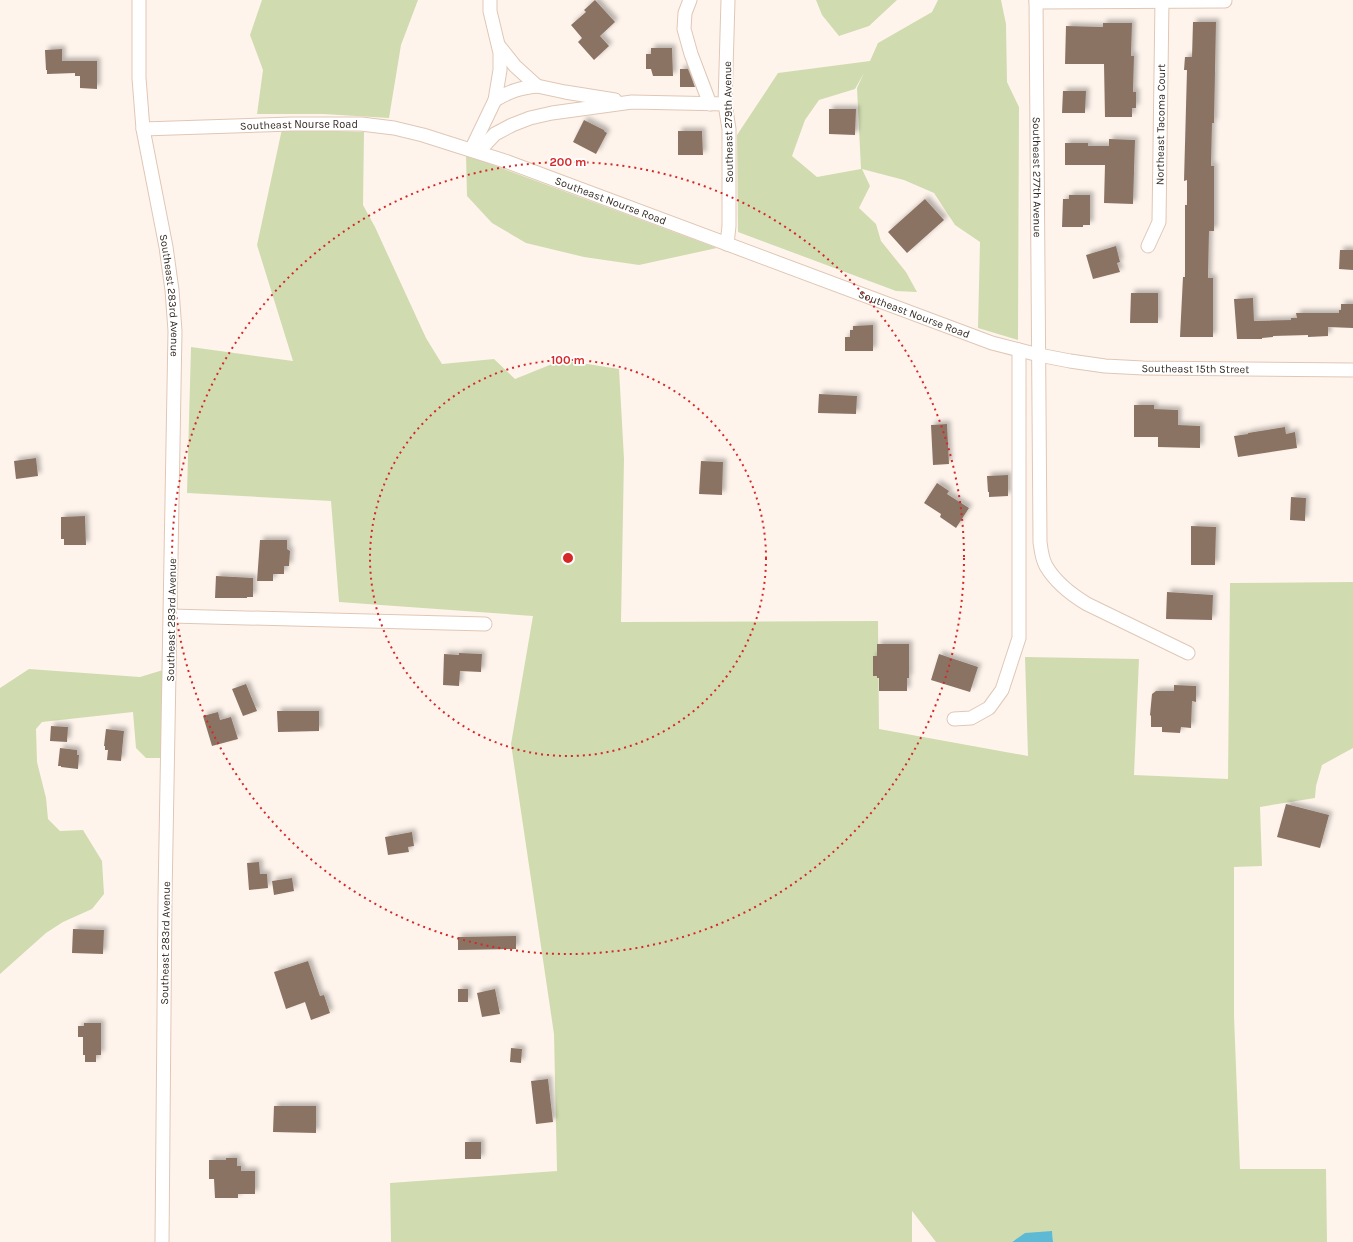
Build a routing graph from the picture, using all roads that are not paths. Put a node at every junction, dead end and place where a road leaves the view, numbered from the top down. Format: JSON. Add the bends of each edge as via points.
{"nodes":[{"id":1,"x":139,"y":0,"type":"edge"},
{"id":2,"x":490,"y":0,"type":"edge"},
{"id":3,"x":690,"y":0,"type":"edge"},
{"id":4,"x":727,"y":1,"type":"edge"},
{"id":5,"x":1036,"y":1,"type":"edge"},
{"id":6,"x":1162,"y":1,"type":"edge"},
{"id":7,"x":1225,"y":1,"type":"dead end"},
{"id":8,"x":498,"y":45,"type":"junction"},
{"id":9,"x":537,"y":86,"type":"junction"},
{"id":10,"x":495,"y":100,"type":"junction"},
{"id":11,"x":632,"y":102,"type":"junction"},
{"id":12,"x":710,"y":104,"type":"junction"},
{"id":13,"x":726,"y":104,"type":"junction"},
{"id":14,"x":143,"y":129,"type":"junction"},
{"id":15,"x":474,"y":151,"type":"junction"},
{"id":16,"x":728,"y":244,"type":"junction"},
{"id":17,"x":1148,"y":246,"type":"dead end"},
{"id":18,"x":1019,"y":350,"type":"junction"},
{"id":19,"x":1039,"y":355,"type":"junction"},
{"id":20,"x":1353,"y":370,"type":"edge"},
{"id":21,"x":171,"y":616,"type":"junction"},
{"id":22,"x":484,"y":624,"type":"dead end"},
{"id":23,"x":1188,"y":653,"type":"dead end"},
{"id":24,"x":954,"y":719,"type":"dead end"},
{"id":25,"x":162,"y":1242,"type":"edge"}],
"edges":[{"from":1,"to":14,"type":"street","name":"Southeast 283rd Avenue","via":[[139,78]]},
{"from":2,"to":8,"type":"street"},
{"from":3,"to":12,"type":"street","via":[[685,13],[684,29]]},
{"from":4,"to":13,"type":"street","name":"Southeast 279th Avenue"},
{"from":5,"to":6,"type":"street"},
{"from":5,"to":19,"type":"street","name":"Southeast 277th Avenue"},
{"from":6,"to":7,"type":"street"},
{"from":6,"to":17,"type":"street","name":"Northeast Tacoma Court","via":[[1159,222]]},
{"from":8,"to":9,"type":"street","via":[[515,66]]},
{"from":8,"to":10,"type":"street","via":[[500,70]]},
{"from":9,"to":10,"type":"street","via":[[520,88]]},
{"from":9,"to":11,"type":"street"},
{"from":10,"to":15,"type":"street"},
{"from":11,"to":12,"type":"street"},
{"from":11,"to":15,"type":"street","via":[[530,118],[495,134]]},
{"from":12,"to":13,"type":"street"},
{"from":13,"to":16,"type":"street","name":"Southeast 279th Avenue","via":[[729,129]]},
{"from":14,"to":15,"type":"street","name":"Southeast Nourse Road","via":[[361,124],[394,128]]},
{"from":14,"to":21,"type":"street","name":"Southeast 283rd Avenue","via":[[166,247],[175,331]]},
{"from":15,"to":16,"type":"street","name":"Southeast Nourse Road"},
{"from":16,"to":18,"type":"street","name":"Southeast Nourse Road"},
{"from":18,"to":19,"type":"street","name":"Southeast Nourse Road"},
{"from":18,"to":24,"type":"street","via":[[1019,638],[1002,690],[990,708],[971,718]]},
{"from":19,"to":20,"type":"street","name":"Southeast 15th Street","via":[[1106,366],[1144,368]]},
{"from":19,"to":23,"type":"street","name":"Southeast 277th Avenue","via":[[1040,542],[1046,566],[1072,595]]},
{"from":21,"to":22,"type":"street"},
{"from":21,"to":25,"type":"street","name":"Southeast 283rd Avenue"}]}
